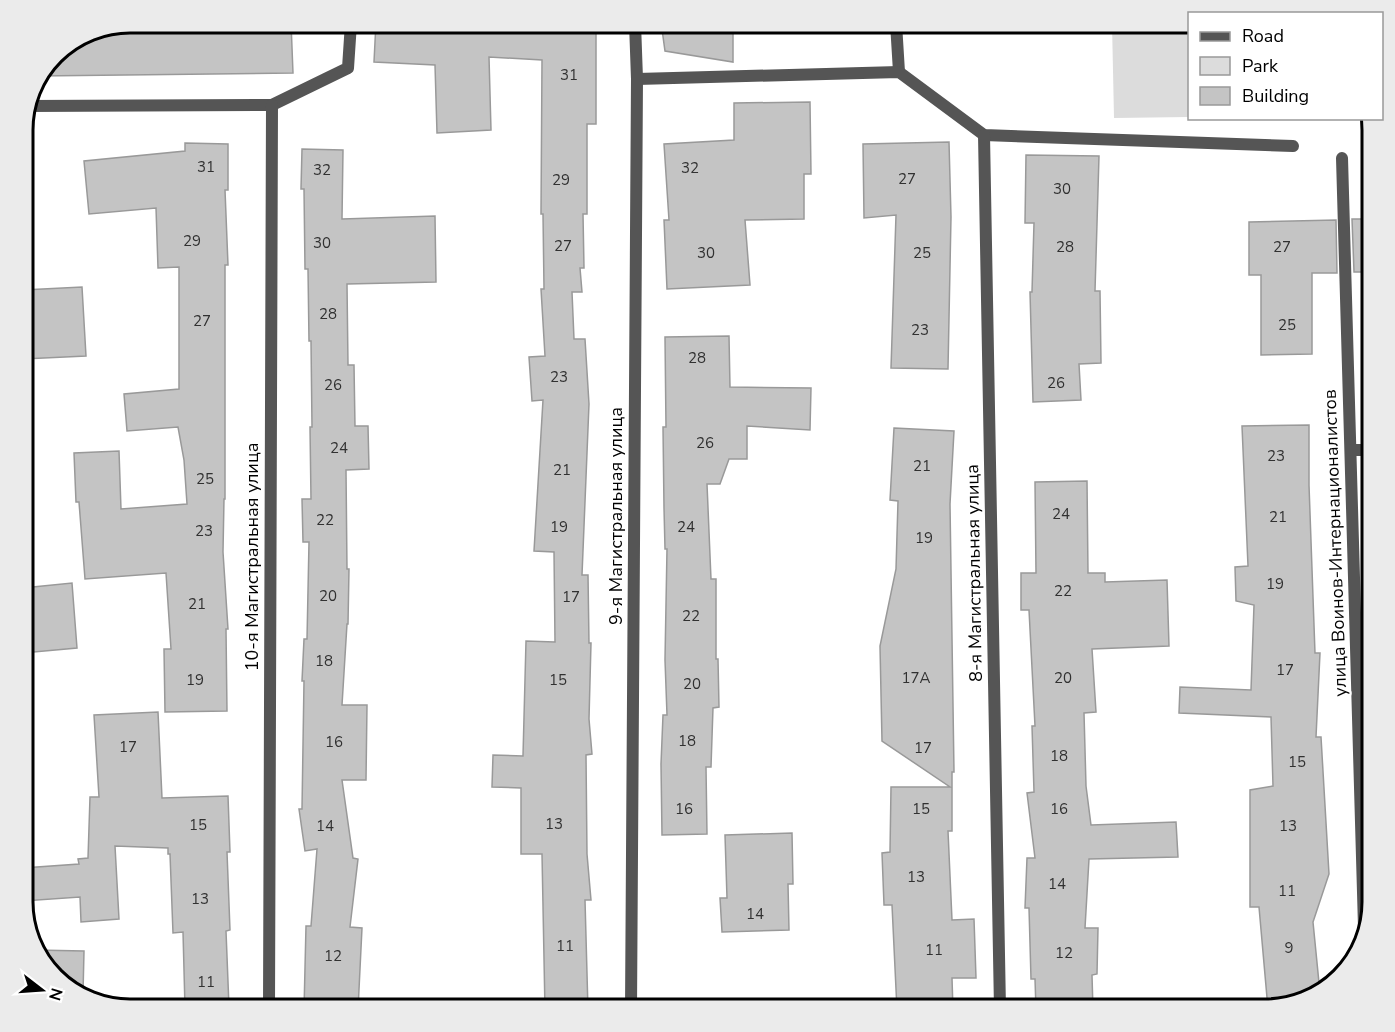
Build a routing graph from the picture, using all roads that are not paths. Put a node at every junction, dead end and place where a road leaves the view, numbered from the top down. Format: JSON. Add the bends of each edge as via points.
{"nodes":[{"id":1,"x":350,"y":33,"type":"edge"},
{"id":2,"x":635,"y":33,"type":"edge"},
{"id":3,"x":896,"y":33,"type":"edge"},
{"id":4,"x":898,"y":72,"type":"junction"},
{"id":5,"x":637,"y":79,"type":"junction"},
{"id":6,"x":272,"y":105,"type":"junction"},
{"id":7,"x":36,"y":106,"type":"edge"},
{"id":8,"x":984,"y":135,"type":"junction"},
{"id":9,"x":1293,"y":146,"type":"dead end"},
{"id":10,"x":1342,"y":158,"type":"dead end"},
{"id":11,"x":1351,"y":450,"type":"junction"},
{"id":12,"x":1362,"y":450,"type":"edge"},
{"id":13,"x":1362,"y":854,"type":"edge"},
{"id":14,"x":268,"y":999,"type":"edge"},
{"id":15,"x":631,"y":999,"type":"edge"},
{"id":16,"x":1000,"y":999,"type":"edge"}],
"edges":[{"from":1,"to":6,"type":"street","via":[[348,68]]},
{"from":2,"to":5,"type":"street","name":"9-я Магистральная улица"},
{"from":3,"to":4,"type":"street"},
{"from":4,"to":5,"type":"street"},
{"from":4,"to":8,"type":"street"},
{"from":5,"to":15,"type":"street","name":"9-я Магистральная улица"},
{"from":6,"to":7,"type":"street"},
{"from":6,"to":14,"type":"street","name":"10-я Магистральная улица"},
{"from":8,"to":9,"type":"street"},
{"from":8,"to":16,"type":"street","name":"8-я Магистральная улица"},
{"from":10,"to":11,"type":"street","name":"улица Воинов-Интернационалистов"},
{"from":11,"to":12,"type":"street"},
{"from":11,"to":13,"type":"street","name":"улица Воинов-Интернационалистов"}]}
